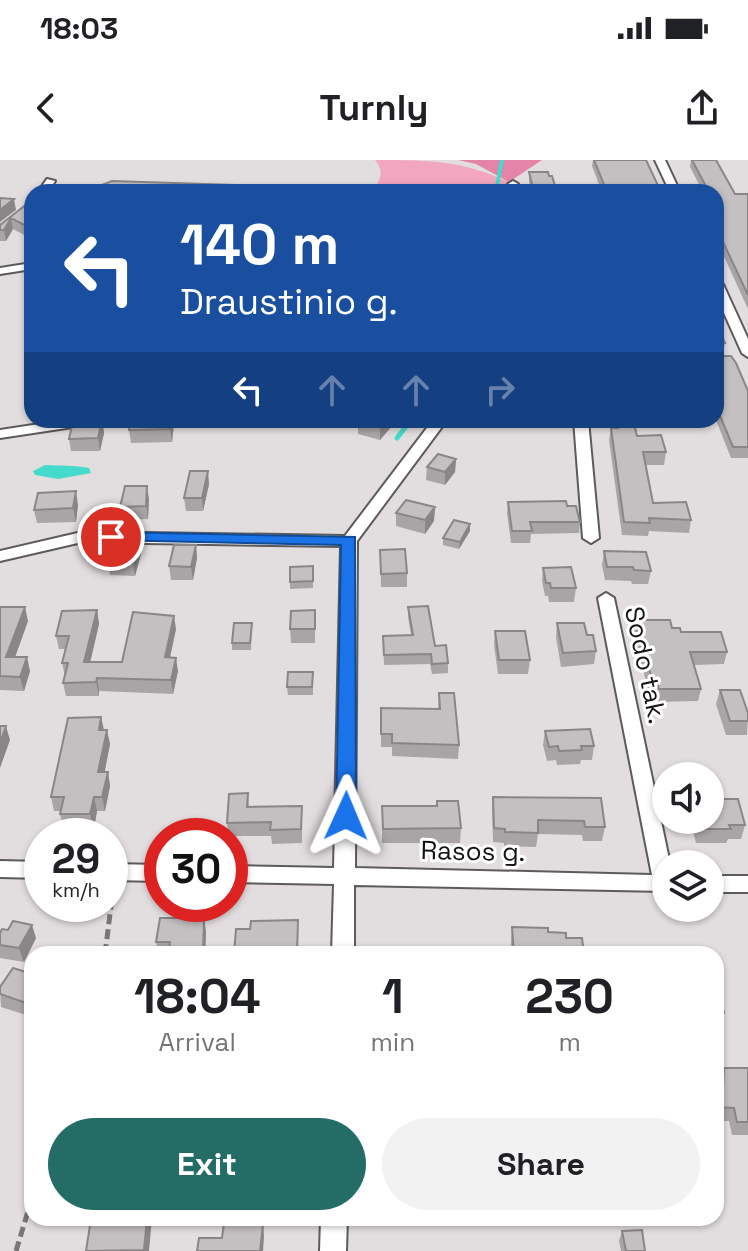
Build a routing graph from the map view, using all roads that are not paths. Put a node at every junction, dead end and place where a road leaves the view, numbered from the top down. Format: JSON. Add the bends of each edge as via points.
{"nodes":[{"id":1,"x":660,"y":160,"type":"edge"},
{"id":2,"x":50,"y":181,"type":"dead end"},
{"id":3,"x":48,"y":184,"type":"edge"},
{"id":4,"x":671,"y":184,"type":"edge"},
{"id":5,"x":24,"y":267,"type":"edge"},
{"id":6,"x":0,"y":271,"type":"edge"},
{"id":7,"x":724,"y":304,"type":"edge"},
{"id":8,"x":744,"y":358,"type":"edge"},
{"id":9,"x":40,"y":428,"type":"edge"},
{"id":10,"x":434,"y":428,"type":"edge"},
{"id":11,"x":582,"y":428,"type":"edge"},
{"id":12,"x":0,"y":434,"type":"edge"},
{"id":13,"x":591,"y":538,"type":"dead end"},
{"id":14,"x":349,"y":541,"type":"junction"},
{"id":15,"x":0,"y":556,"type":"edge"},
{"id":16,"x":606,"y":598,"type":"dead end"},
{"id":17,"x":658,"y":850,"type":"edge"},
{"id":18,"x":0,"y":869,"type":"edge"},
{"id":19,"x":24,"y":870,"type":"edge"},
{"id":20,"x":248,"y":874,"type":"edge"},
{"id":21,"x":345,"y":877,"type":"junction"},
{"id":22,"x":652,"y":883,"type":"edge"},
{"id":23,"x":724,"y":884,"type":"edge"},
{"id":24,"x":748,"y":884,"type":"edge"},
{"id":25,"x":343,"y":946,"type":"edge"},
{"id":26,"x":334,"y":1226,"type":"edge"},
{"id":27,"x":333,"y":1251,"type":"edge"}],
"edges":[{"from":1,"to":4,"type":"street"},
{"from":2,"to":3,"type":"street"},
{"from":5,"to":6,"type":"street"},
{"from":7,"to":8,"type":"street"},
{"from":9,"to":12,"type":"street"},
{"from":10,"to":14,"type":"street"},
{"from":11,"to":13,"type":"street"},
{"from":14,"to":15,"type":"street","via":[[82,537]]},
{"from":14,"to":21,"type":"street"},
{"from":16,"to":17,"type":"street","name":"Sodo tak."},
{"from":18,"to":19,"type":"street"},
{"from":20,"to":21,"type":"street","name":"Rasos g."},
{"from":21,"to":22,"type":"street","name":"Rasos g."},
{"from":21,"to":25,"type":"street"},
{"from":23,"to":24,"type":"street"},
{"from":26,"to":27,"type":"street"}]}
